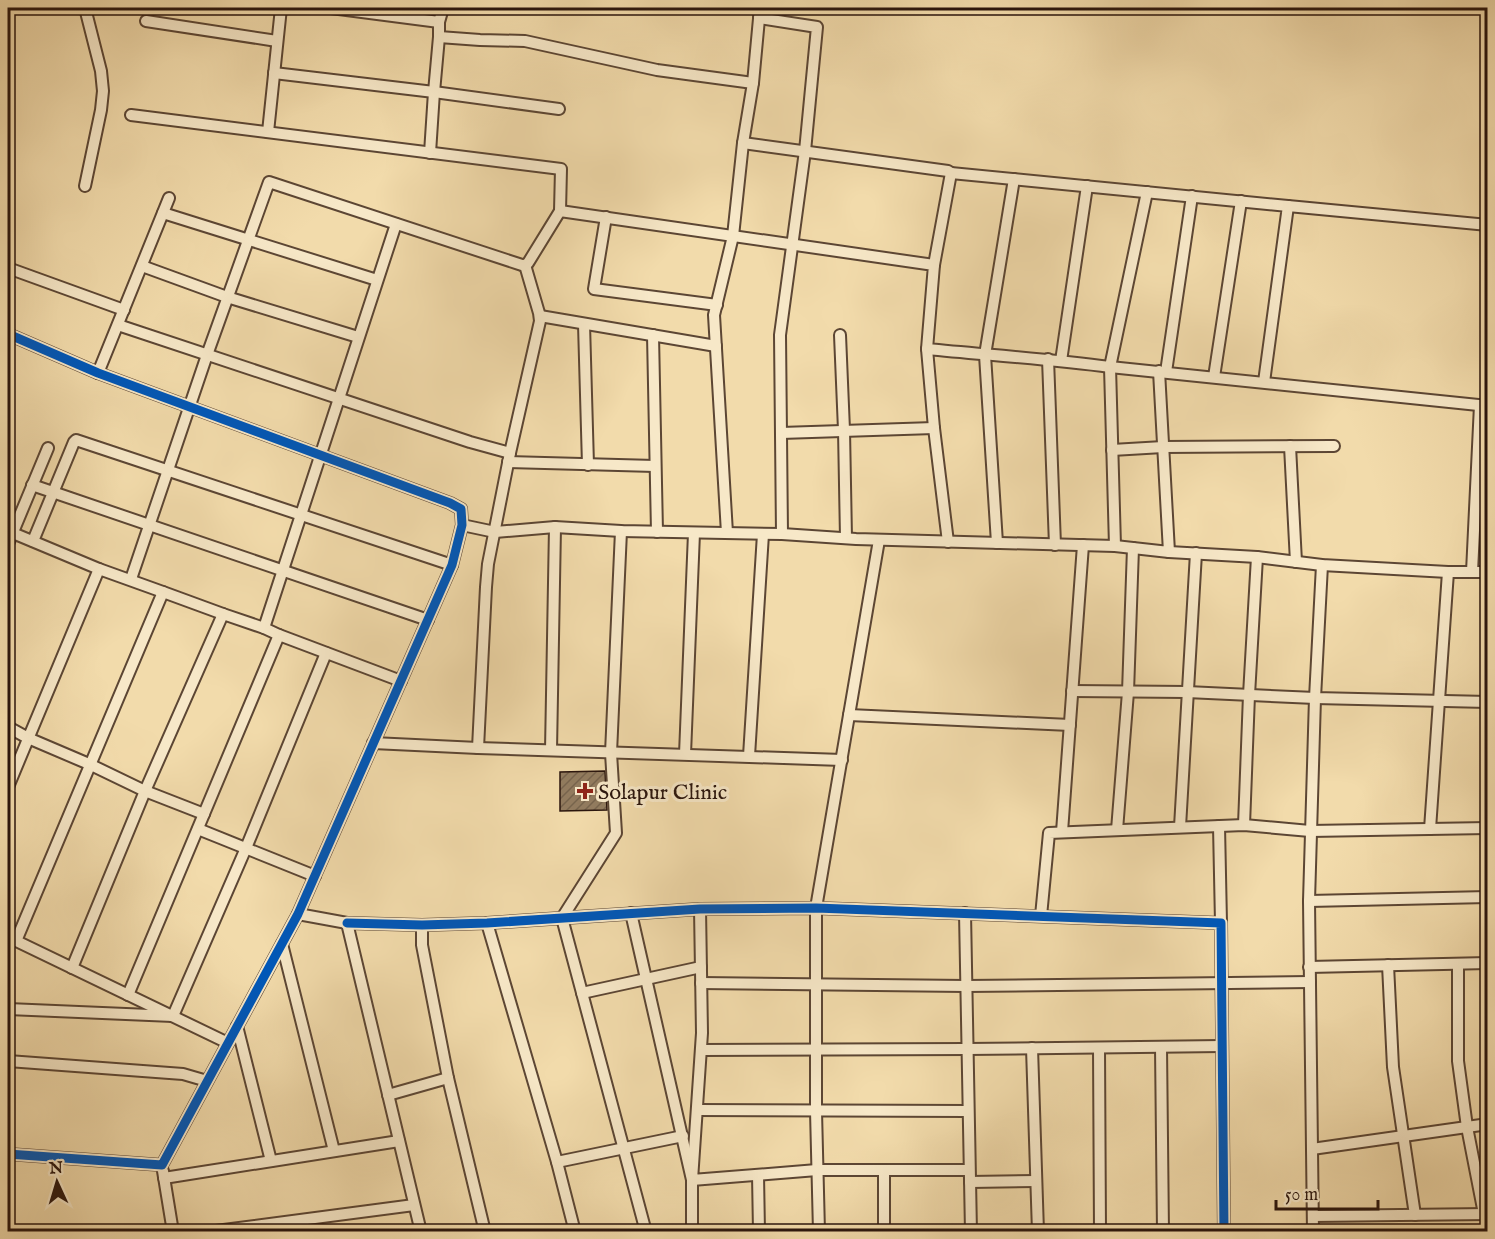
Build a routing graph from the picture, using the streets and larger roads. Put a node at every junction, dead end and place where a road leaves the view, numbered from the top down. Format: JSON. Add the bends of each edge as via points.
{"nodes":[{"id":1,"x":85,"y":8,"type":"edge"},
{"id":2,"x":281,"y":8,"type":"edge"},
{"id":3,"x":331,"y":8,"type":"edge"},
{"id":4,"x":443,"y":8,"type":"edge"},
{"id":5,"x":760,"y":13,"type":"edge"},
{"id":6,"x":146,"y":21,"type":"dead end"},
{"id":7,"x":439,"y":22,"type":"junction"},
{"id":8,"x":439,"y":36,"type":"junction"},
{"id":9,"x":277,"y":41,"type":"junction"},
{"id":10,"x":274,"y":73,"type":"junction"},
{"id":11,"x":753,"y":83,"type":"junction"},
{"id":12,"x":434,"y":92,"type":"junction"},
{"id":13,"x":559,"y":109,"type":"dead end"},
{"id":14,"x":131,"y":115,"type":"dead end"},
{"id":15,"x":268,"y":132,"type":"junction"},
{"id":16,"x":743,"y":143,"type":"junction"},
{"id":17,"x":805,"y":151,"type":"junction"},
{"id":18,"x":430,"y":153,"type":"junction"},
{"id":19,"x":951,"y":173,"type":"junction"},
{"id":20,"x":1014,"y":179,"type":"junction"},
{"id":21,"x":85,"y":186,"type":"dead end"},
{"id":22,"x":1087,"y":186,"type":"junction"},
{"id":23,"x":1147,"y":192,"type":"junction"},
{"id":24,"x":1192,"y":196,"type":"junction"},
{"id":25,"x":169,"y":198,"type":"dead end"},
{"id":26,"x":1241,"y":201,"type":"junction"},
{"id":27,"x":1288,"y":206,"type":"junction"},
{"id":28,"x":560,"y":211,"type":"junction"},
{"id":29,"x":163,"y":213,"type":"junction"},
{"id":30,"x":606,"y":217,"type":"junction"},
{"id":31,"x":396,"y":224,"type":"junction"},
{"id":32,"x":1488,"y":225,"type":"edge"},
{"id":33,"x":732,"y":236,"type":"junction"},
{"id":34,"x":249,"y":239,"type":"junction"},
{"id":35,"x":791,"y":244,"type":"junction"},
{"id":36,"x":525,"y":265,"type":"junction"},
{"id":37,"x":934,"y":265,"type":"junction"},
{"id":38,"x":142,"y":266,"type":"junction"},
{"id":39,"x":8,"y":268,"type":"edge"},
{"id":40,"x":377,"y":280,"type":"junction"},
{"id":41,"x":227,"y":297,"type":"junction"},
{"id":42,"x":717,"y":305,"type":"junction"},
{"id":43,"x":124,"y":310,"type":"junction"},
{"id":44,"x":540,"y":316,"type":"junction"},
{"id":45,"x":584,"y":324,"type":"junction"},
{"id":46,"x":118,"y":325,"type":"junction"},
{"id":47,"x":8,"y":334,"type":"edge"},
{"id":48,"x":653,"y":335,"type":"junction"},
{"id":49,"x":840,"y":335,"type":"dead end"},
{"id":50,"x":358,"y":338,"type":"junction"},
{"id":51,"x":716,"y":346,"type":"junction"},
{"id":52,"x":927,"y":349,"type":"junction"},
{"id":53,"x":207,"y":355,"type":"junction"},
{"id":54,"x":985,"y":355,"type":"junction"},
{"id":55,"x":1048,"y":359,"type":"junction"},
{"id":56,"x":1061,"y":361,"type":"junction"},
{"id":57,"x":1110,"y":367,"type":"junction"},
{"id":58,"x":1163,"y":372,"type":"junction"},
{"id":59,"x":98,"y":373,"type":"junction"},
{"id":60,"x":1214,"y":377,"type":"junction"},
{"id":61,"x":1264,"y":382,"type":"junction"},
{"id":62,"x":338,"y":398,"type":"junction"},
{"id":63,"x":1484,"y":405,"type":"edge"},
{"id":64,"x":190,"y":407,"type":"junction"},
{"id":65,"x":934,"y":428,"type":"junction"},
{"id":66,"x":844,"y":430,"type":"junction"},
{"id":67,"x":781,"y":433,"type":"junction"},
{"id":68,"x":1334,"y":446,"type":"dead end"},
{"id":69,"x":1163,"y":447,"type":"junction"},
{"id":70,"x":1290,"y":447,"type":"junction"},
{"id":71,"x":48,"y":448,"type":"dead end"},
{"id":72,"x":1112,"y":450,"type":"junction"},
{"id":73,"x":321,"y":454,"type":"junction"},
{"id":74,"x":509,"y":458,"type":"junction"},
{"id":75,"x":588,"y":465,"type":"junction"},
{"id":76,"x":655,"y":466,"type":"junction"},
{"id":77,"x":168,"y":470,"type":"junction"},
{"id":78,"x":32,"y":485,"type":"junction"},
{"id":79,"x":53,"y":492,"type":"junction"},
{"id":80,"x":302,"y":514,"type":"junction"},
{"id":81,"x":150,"y":524,"type":"junction"},
{"id":82,"x":462,"y":525,"type":"junction"},
{"id":83,"x":555,"y":527,"type":"junction"},
{"id":84,"x":621,"y":531,"type":"junction"},
{"id":85,"x":10,"y":532,"type":"edge"},
{"id":86,"x":495,"y":532,"type":"junction"},
{"id":87,"x":657,"y":532,"type":"junction"},
{"id":88,"x":694,"y":533,"type":"junction"},
{"id":89,"x":727,"y":533,"type":"junction"},
{"id":90,"x":763,"y":534,"type":"junction"},
{"id":91,"x":782,"y":534,"type":"junction"},
{"id":92,"x":846,"y":538,"type":"junction"},
{"id":93,"x":879,"y":540,"type":"junction"},
{"id":94,"x":33,"y":541,"type":"junction"},
{"id":95,"x":948,"y":542,"type":"junction"},
{"id":96,"x":997,"y":543,"type":"junction"},
{"id":97,"x":8,"y":544,"type":"edge"},
{"id":98,"x":1055,"y":545,"type":"junction"},
{"id":99,"x":1083,"y":545,"type":"junction"},
{"id":100,"x":1115,"y":546,"type":"junction"},
{"id":101,"x":1133,"y":548,"type":"junction"},
{"id":102,"x":1170,"y":552,"type":"junction"},
{"id":103,"x":1196,"y":553,"type":"junction"},
{"id":104,"x":1257,"y":557,"type":"junction"},
{"id":105,"x":1296,"y":562,"type":"junction"},
{"id":106,"x":452,"y":565,"type":"junction"},
{"id":107,"x":1322,"y":565,"type":"junction"},
{"id":108,"x":99,"y":569,"type":"junction"},
{"id":109,"x":284,"y":570,"type":"junction"},
{"id":110,"x":1448,"y":572,"type":"junction"},
{"id":111,"x":1472,"y":572,"type":"junction"},
{"id":112,"x":1488,"y":572,"type":"edge"},
{"id":113,"x":131,"y":579,"type":"junction"},
{"id":114,"x":163,"y":592,"type":"junction"},
{"id":115,"x":223,"y":614,"type":"junction"},
{"id":116,"x":428,"y":620,"type":"junction"},
{"id":117,"x":264,"y":628,"type":"junction"},
{"id":118,"x":279,"y":635,"type":"junction"},
{"id":119,"x":326,"y":653,"type":"junction"},
{"id":120,"x":401,"y":681,"type":"junction"},
{"id":121,"x":1072,"y":691,"type":"junction"},
{"id":122,"x":1128,"y":692,"type":"junction"},
{"id":123,"x":1187,"y":692,"type":"junction"},
{"id":124,"x":1249,"y":695,"type":"junction"},
{"id":125,"x":1314,"y":698,"type":"junction"},
{"id":126,"x":1439,"y":701,"type":"junction"},
{"id":127,"x":1488,"y":702,"type":"edge"},
{"id":128,"x":849,"y":715,"type":"junction"},
{"id":129,"x":1070,"y":725,"type":"junction"},
{"id":130,"x":8,"y":727,"type":"edge"},
{"id":131,"x":28,"y":738,"type":"junction"},
{"id":132,"x":373,"y":743,"type":"junction"},
{"id":133,"x":478,"y":748,"type":"junction"},
{"id":134,"x":551,"y":750,"type":"junction"},
{"id":135,"x":611,"y":753,"type":"junction"},
{"id":136,"x":685,"y":754,"type":"junction"},
{"id":137,"x":749,"y":756,"type":"junction"},
{"id":138,"x":842,"y":760,"type":"junction"},
{"id":139,"x":89,"y":764,"type":"junction"},
{"id":140,"x":8,"y":787,"type":"edge"},
{"id":141,"x":145,"y":790,"type":"junction"},
{"id":142,"x":204,"y":814,"type":"junction"},
{"id":143,"x":1244,"y":825,"type":"junction"},
{"id":144,"x":1219,"y":826,"type":"junction"},
{"id":145,"x":1180,"y":827,"type":"junction"},
{"id":146,"x":1488,"y":828,"type":"edge"},
{"id":147,"x":198,"y":829,"type":"junction"},
{"id":148,"x":1430,"y":829,"type":"junction"},
{"id":149,"x":1117,"y":830,"type":"junction"},
{"id":150,"x":1310,"y":831,"type":"junction"},
{"id":151,"x":1062,"y":832,"type":"junction"},
{"id":152,"x":246,"y":848,"type":"junction"},
{"id":153,"x":315,"y":876,"type":"junction"},
{"id":154,"x":1488,"y":897,"type":"edge"},
{"id":155,"x":1309,"y":901,"type":"junction"},
{"id":156,"x":816,"y":908,"type":"junction"},
{"id":157,"x":700,"y":909,"type":"junction"},
{"id":158,"x":631,"y":913,"type":"junction"},
{"id":159,"x":965,"y":913,"type":"junction"},
{"id":160,"x":298,"y":914,"type":"junction"},
{"id":161,"x":1041,"y":916,"type":"junction"},
{"id":162,"x":562,"y":918,"type":"junction"},
{"id":163,"x":347,"y":923,"type":"junction"},
{"id":164,"x":487,"y":923,"type":"junction"},
{"id":165,"x":1221,"y":923,"type":"junction"},
{"id":166,"x":422,"y":926,"type":"junction"},
{"id":167,"x":12,"y":939,"type":"edge"},
{"id":168,"x":282,"y":944,"type":"junction"},
{"id":169,"x":1488,"y":963,"type":"edge"},
{"id":170,"x":1458,"y":964,"type":"junction"},
{"id":171,"x":1388,"y":965,"type":"junction"},
{"id":172,"x":701,"y":967,"type":"junction"},
{"id":173,"x":1310,"y":967,"type":"junction"},
{"id":174,"x":72,"y":968,"type":"junction"},
{"id":175,"x":646,"y":979,"type":"junction"},
{"id":176,"x":1310,"y":982,"type":"junction"},
{"id":177,"x":701,"y":983,"type":"junction"},
{"id":178,"x":1221,"y":983,"type":"junction"},
{"id":179,"x":816,"y":984,"type":"junction"},
{"id":180,"x":966,"y":986,"type":"junction"},
{"id":181,"x":582,"y":993,"type":"junction"},
{"id":182,"x":129,"y":995,"type":"junction"},
{"id":183,"x":8,"y":1009,"type":"edge"},
{"id":184,"x":173,"y":1016,"type":"junction"},
{"id":185,"x":237,"y":1026,"type":"junction"},
{"id":186,"x":228,"y":1043,"type":"junction"},
{"id":187,"x":1222,"y":1046,"type":"junction"},
{"id":188,"x":1161,"y":1047,"type":"junction"},
{"id":189,"x":1032,"y":1048,"type":"junction"},
{"id":190,"x":1099,"y":1048,"type":"junction"},
{"id":191,"x":967,"y":1049,"type":"junction"},
{"id":192,"x":701,"y":1050,"type":"junction"},
{"id":193,"x":816,"y":1050,"type":"junction"},
{"id":194,"x":8,"y":1060,"type":"edge"},
{"id":195,"x":448,"y":1078,"type":"junction"},
{"id":196,"x":207,"y":1081,"type":"junction"},
{"id":197,"x":388,"y":1095,"type":"junction"},
{"id":198,"x":697,"y":1110,"type":"junction"},
{"id":199,"x":816,"y":1111,"type":"junction"},
{"id":200,"x":968,"y":1111,"type":"junction"},
{"id":201,"x":1488,"y":1124,"type":"edge"},
{"id":202,"x":1467,"y":1127,"type":"junction"},
{"id":203,"x":683,"y":1136,"type":"junction"},
{"id":204,"x":1402,"y":1136,"type":"junction"},
{"id":205,"x":399,"y":1141,"type":"junction"},
{"id":206,"x":622,"y":1149,"type":"junction"},
{"id":207,"x":1312,"y":1149,"type":"junction"},
{"id":208,"x":334,"y":1151,"type":"junction"},
{"id":209,"x":8,"y":1154,"type":"edge"},
{"id":210,"x":271,"y":1161,"type":"junction"},
{"id":211,"x":557,"y":1162,"type":"junction"},
{"id":212,"x":162,"y":1165,"type":"junction"},
{"id":213,"x":817,"y":1170,"type":"junction"},
{"id":214,"x":885,"y":1170,"type":"junction"},
{"id":215,"x":969,"y":1170,"type":"junction"},
{"id":216,"x":758,"y":1175,"type":"junction"},
{"id":217,"x":164,"y":1178,"type":"junction"},
{"id":218,"x":692,"y":1180,"type":"junction"},
{"id":219,"x":1036,"y":1180,"type":"junction"},
{"id":220,"x":970,"y":1182,"type":"junction"},
{"id":221,"x":414,"y":1205,"type":"junction"},
{"id":222,"x":1486,"y":1214,"type":"edge"},
{"id":223,"x":1415,"y":1215,"type":"junction"},
{"id":224,"x":1313,"y":1216,"type":"junction"},
{"id":225,"x":173,"y":1232,"type":"edge"},
{"id":226,"x":208,"y":1232,"type":"edge"},
{"id":227,"x":421,"y":1232,"type":"edge"},
{"id":228,"x":485,"y":1232,"type":"edge"},
{"id":229,"x":575,"y":1232,"type":"edge"},
{"id":230,"x":645,"y":1232,"type":"edge"},
{"id":231,"x":692,"y":1232,"type":"edge"},
{"id":232,"x":759,"y":1232,"type":"edge"},
{"id":233,"x":819,"y":1232,"type":"edge"},
{"id":234,"x":884,"y":1232,"type":"edge"},
{"id":235,"x":970,"y":1232,"type":"edge"},
{"id":236,"x":1038,"y":1232,"type":"edge"},
{"id":237,"x":1100,"y":1232,"type":"edge"},
{"id":238,"x":1163,"y":1232,"type":"edge"},
{"id":239,"x":1224,"y":1232,"type":"edge"},
{"id":240,"x":1313,"y":1232,"type":"edge"}],
"edges":[{"from":1,"to":21,"type":"street","via":[[103,91]]},
{"from":2,"to":9,"type":"street"},
{"from":3,"to":7,"type":"street"},
{"from":4,"to":7,"type":"street"},
{"from":5,"to":11,"type":"street"},
{"from":5,"to":17,"type":"street","via":[[817,27]]},
{"from":6,"to":9,"type":"street"},
{"from":7,"to":8,"type":"street"},
{"from":8,"to":11,"type":"street","via":[[525,41],[657,70]]},
{"from":8,"to":12,"type":"street"},
{"from":9,"to":10,"type":"street"},
{"from":10,"to":12,"type":"street"},
{"from":10,"to":15,"type":"street"},
{"from":11,"to":16,"type":"street"},
{"from":12,"to":13,"type":"street"},
{"from":12,"to":18,"type":"street"},
{"from":14,"to":15,"type":"street"},
{"from":15,"to":18,"type":"street"},
{"from":16,"to":17,"type":"street"},
{"from":16,"to":33,"type":"street"},
{"from":17,"to":19,"type":"street"},
{"from":17,"to":35,"type":"street"},
{"from":18,"to":28,"type":"street","via":[[561,169]]},
{"from":19,"to":20,"type":"street"},
{"from":19,"to":37,"type":"street"},
{"from":20,"to":22,"type":"street"},
{"from":20,"to":54,"type":"street"},
{"from":22,"to":23,"type":"street"},
{"from":22,"to":56,"type":"street"},
{"from":23,"to":24,"type":"street"},
{"from":23,"to":57,"type":"street"},
{"from":24,"to":26,"type":"street"},
{"from":24,"to":58,"type":"street"},
{"from":25,"to":29,"type":"street"},
{"from":26,"to":27,"type":"street"},
{"from":26,"to":60,"type":"street"},
{"from":27,"to":32,"type":"street"},
{"from":27,"to":61,"type":"street"},
{"from":28,"to":30,"type":"street"},
{"from":28,"to":36,"type":"street"},
{"from":29,"to":34,"type":"street"},
{"from":29,"to":38,"type":"street"},
{"from":30,"to":33,"type":"street"},
{"from":30,"to":42,"type":"street","via":[[594,289]]},
{"from":31,"to":34,"type":"street","via":[[269,182]]},
{"from":31,"to":36,"type":"street"},
{"from":31,"to":40,"type":"street"},
{"from":33,"to":35,"type":"street"},
{"from":33,"to":42,"type":"street"},
{"from":34,"to":40,"type":"street"},
{"from":34,"to":41,"type":"street"},
{"from":35,"to":37,"type":"street"},
{"from":35,"to":67,"type":"street","via":[[780,335]]},
{"from":36,"to":44,"type":"street"},
{"from":37,"to":52,"type":"street"},
{"from":38,"to":41,"type":"street"},
{"from":38,"to":43,"type":"street"},
{"from":39,"to":43,"type":"street"},
{"from":40,"to":50,"type":"street"},
{"from":41,"to":50,"type":"street"},
{"from":41,"to":53,"type":"street"},
{"from":42,"to":51,"type":"street"},
{"from":43,"to":46,"type":"street"},
{"from":44,"to":45,"type":"street"},
{"from":44,"to":74,"type":"street"},
{"from":45,"to":48,"type":"street"},
{"from":45,"to":75,"type":"street"},
{"from":46,"to":53,"type":"street"},
{"from":46,"to":59,"type":"street"},
{"from":47,"to":59,"type":"street"},
{"from":48,"to":51,"type":"street"},
{"from":48,"to":76,"type":"street"},
{"from":49,"to":66,"type":"street"},
{"from":50,"to":62,"type":"street"},
{"from":51,"to":89,"type":"street"},
{"from":52,"to":54,"type":"street"},
{"from":52,"to":65,"type":"street"},
{"from":53,"to":62,"type":"street"},
{"from":53,"to":64,"type":"street"},
{"from":54,"to":55,"type":"street"},
{"from":54,"to":96,"type":"street"},
{"from":55,"to":56,"type":"street"},
{"from":55,"to":98,"type":"street"},
{"from":56,"to":57,"type":"street"},
{"from":57,"to":58,"type":"street"},
{"from":57,"to":72,"type":"street"},
{"from":58,"to":60,"type":"street"},
{"from":58,"to":69,"type":"street"},
{"from":59,"to":64,"type":"street"},
{"from":60,"to":61,"type":"street"},
{"from":61,"to":63,"type":"street"},
{"from":62,"to":73,"type":"street"},
{"from":62,"to":74,"type":"street"},
{"from":63,"to":111,"type":"street"},
{"from":64,"to":73,"type":"street"},
{"from":64,"to":77,"type":"street"},
{"from":65,"to":66,"type":"street"},
{"from":65,"to":95,"type":"street"},
{"from":66,"to":67,"type":"street"},
{"from":66,"to":92,"type":"street"},
{"from":67,"to":91,"type":"street"},
{"from":68,"to":70,"type":"street"},
{"from":69,"to":70,"type":"street"},
{"from":69,"to":72,"type":"street"},
{"from":69,"to":102,"type":"street"},
{"from":70,"to":105,"type":"street"},
{"from":71,"to":78,"type":"street"},
{"from":72,"to":100,"type":"street"},
{"from":73,"to":80,"type":"street"},
{"from":73,"to":82,"type":"street","via":[[450,503],[461,509]]},
{"from":74,"to":75,"type":"street"},
{"from":74,"to":86,"type":"street"},
{"from":75,"to":76,"type":"street"},
{"from":76,"to":87,"type":"street"},
{"from":77,"to":79,"type":"street","via":[[76,440]]},
{"from":77,"to":80,"type":"street"},
{"from":77,"to":81,"type":"street"},
{"from":78,"to":79,"type":"street"},
{"from":78,"to":85,"type":"street"},
{"from":79,"to":81,"type":"street"},
{"from":79,"to":94,"type":"street"},
{"from":80,"to":106,"type":"street"},
{"from":80,"to":109,"type":"street"},
{"from":81,"to":109,"type":"street"},
{"from":81,"to":113,"type":"street"},
{"from":82,"to":86,"type":"street"},
{"from":82,"to":106,"type":"street"},
{"from":83,"to":84,"type":"street"},
{"from":83,"to":86,"type":"street"},
{"from":83,"to":134,"type":"street"},
{"from":84,"to":87,"type":"street"},
{"from":84,"to":135,"type":"street"},
{"from":85,"to":94,"type":"street"},
{"from":85,"to":97,"type":"street"},
{"from":86,"to":133,"type":"street","via":[[486,587]]},
{"from":87,"to":88,"type":"street"},
{"from":88,"to":89,"type":"street"},
{"from":88,"to":136,"type":"street"},
{"from":89,"to":90,"type":"street"},
{"from":90,"to":91,"type":"street"},
{"from":90,"to":137,"type":"street"},
{"from":91,"to":92,"type":"street"},
{"from":92,"to":93,"type":"street"},
{"from":93,"to":95,"type":"street"},
{"from":93,"to":128,"type":"street"},
{"from":94,"to":108,"type":"street"},
{"from":95,"to":96,"type":"street"},
{"from":96,"to":98,"type":"street"},
{"from":98,"to":99,"type":"street"},
{"from":99,"to":100,"type":"street"},
{"from":99,"to":121,"type":"street"},
{"from":100,"to":101,"type":"street"},
{"from":101,"to":102,"type":"street"},
{"from":101,"to":122,"type":"street"},
{"from":102,"to":103,"type":"street"},
{"from":103,"to":104,"type":"street"},
{"from":103,"to":123,"type":"street"},
{"from":104,"to":105,"type":"street"},
{"from":104,"to":124,"type":"street"},
{"from":105,"to":107,"type":"street"},
{"from":106,"to":116,"type":"street"},
{"from":107,"to":110,"type":"street"},
{"from":107,"to":125,"type":"street"},
{"from":108,"to":113,"type":"street"},
{"from":108,"to":131,"type":"street"},
{"from":109,"to":116,"type":"street"},
{"from":109,"to":117,"type":"street"},
{"from":110,"to":111,"type":"street"},
{"from":110,"to":126,"type":"street"},
{"from":111,"to":112,"type":"street"},
{"from":113,"to":114,"type":"street"},
{"from":114,"to":115,"type":"street"},
{"from":114,"to":139,"type":"street"},
{"from":115,"to":117,"type":"street"},
{"from":115,"to":141,"type":"street"},
{"from":116,"to":120,"type":"street"},
{"from":117,"to":118,"type":"street"},
{"from":118,"to":119,"type":"street"},
{"from":118,"to":142,"type":"street"},
{"from":119,"to":120,"type":"street"},
{"from":119,"to":152,"type":"street"},
{"from":120,"to":132,"type":"street"},
{"from":121,"to":122,"type":"street"},
{"from":121,"to":129,"type":"street"},
{"from":122,"to":123,"type":"street"},
{"from":122,"to":149,"type":"street"},
{"from":123,"to":124,"type":"street"},
{"from":123,"to":145,"type":"street"},
{"from":124,"to":125,"type":"street"},
{"from":124,"to":143,"type":"street"},
{"from":125,"to":126,"type":"street"},
{"from":125,"to":150,"type":"street"},
{"from":126,"to":127,"type":"street"},
{"from":126,"to":148,"type":"street"},
{"from":128,"to":129,"type":"street"},
{"from":128,"to":138,"type":"street"},
{"from":129,"to":151,"type":"street"},
{"from":130,"to":131,"type":"street"},
{"from":131,"to":139,"type":"street"},
{"from":131,"to":140,"type":"street"},
{"from":132,"to":133,"type":"street"},
{"from":132,"to":153,"type":"street"},
{"from":133,"to":134,"type":"street"},
{"from":134,"to":135,"type":"street"},
{"from":135,"to":136,"type":"street"},
{"from":135,"to":162,"type":"street","via":[[616,833]]},
{"from":136,"to":137,"type":"street"},
{"from":137,"to":138,"type":"street"},
{"from":138,"to":156,"type":"street"},
{"from":139,"to":141,"type":"street"},
{"from":139,"to":167,"type":"street"},
{"from":141,"to":142,"type":"street"},
{"from":141,"to":174,"type":"street"},
{"from":142,"to":147,"type":"street"},
{"from":143,"to":144,"type":"street"},
{"from":143,"to":150,"type":"street"},
{"from":144,"to":145,"type":"street"},
{"from":144,"to":165,"type":"street"},
{"from":145,"to":149,"type":"street"},
{"from":146,"to":148,"type":"street"},
{"from":147,"to":152,"type":"street"},
{"from":147,"to":182,"type":"street"},
{"from":148,"to":150,"type":"street"},
{"from":149,"to":151,"type":"street"},
{"from":150,"to":155,"type":"street"},
{"from":151,"to":161,"type":"street","via":[[1048,833]]},
{"from":152,"to":153,"type":"street"},
{"from":152,"to":184,"type":"street"},
{"from":153,"to":160,"type":"street"},
{"from":154,"to":155,"type":"street"},
{"from":155,"to":173,"type":"street"},
{"from":156,"to":157,"type":"street"},
{"from":156,"to":159,"type":"street"},
{"from":156,"to":179,"type":"street"},
{"from":157,"to":158,"type":"street"},
{"from":157,"to":172,"type":"street"},
{"from":158,"to":162,"type":"street"},
{"from":158,"to":175,"type":"street"},
{"from":159,"to":161,"type":"street"},
{"from":159,"to":180,"type":"street"},
{"from":160,"to":163,"type":"street"},
{"from":160,"to":168,"type":"street"},
{"from":161,"to":165,"type":"street"},
{"from":162,"to":164,"type":"street"},
{"from":162,"to":181,"type":"street"},
{"from":163,"to":166,"type":"street"},
{"from":163,"to":197,"type":"street"},
{"from":164,"to":166,"type":"street"},
{"from":164,"to":211,"type":"street"},
{"from":165,"to":178,"type":"street"},
{"from":166,"to":195,"type":"street","via":[[422,945]]},
{"from":167,"to":174,"type":"street"},
{"from":168,"to":185,"type":"street"},
{"from":168,"to":208,"type":"street"},
{"from":169,"to":170,"type":"street"},
{"from":170,"to":171,"type":"street"},
{"from":170,"to":202,"type":"street","via":[[1458,1061]]},
{"from":171,"to":173,"type":"street"},
{"from":171,"to":204,"type":"street","via":[[1393,1067]]},
{"from":172,"to":175,"type":"street"},
{"from":172,"to":177,"type":"street"},
{"from":173,"to":176,"type":"street"},
{"from":174,"to":182,"type":"street"},
{"from":175,"to":181,"type":"street"},
{"from":175,"to":203,"type":"street"},
{"from":176,"to":178,"type":"street"},
{"from":176,"to":207,"type":"street"},
{"from":177,"to":179,"type":"street"},
{"from":177,"to":192,"type":"street"},
{"from":178,"to":180,"type":"street"},
{"from":178,"to":187,"type":"street"},
{"from":179,"to":180,"type":"street"},
{"from":179,"to":193,"type":"street"},
{"from":180,"to":191,"type":"street"},
{"from":181,"to":206,"type":"street"},
{"from":182,"to":184,"type":"street"},
{"from":183,"to":184,"type":"street"},
{"from":184,"to":186,"type":"street"},
{"from":185,"to":186,"type":"street"},
{"from":185,"to":210,"type":"street"},
{"from":186,"to":196,"type":"street"},
{"from":187,"to":188,"type":"street"},
{"from":187,"to":239,"type":"street"},
{"from":188,"to":190,"type":"street"},
{"from":188,"to":238,"type":"street"},
{"from":189,"to":190,"type":"street"},
{"from":189,"to":191,"type":"street"},
{"from":189,"to":219,"type":"street"},
{"from":190,"to":237,"type":"street"},
{"from":191,"to":193,"type":"street"},
{"from":191,"to":200,"type":"street"},
{"from":192,"to":193,"type":"street"},
{"from":192,"to":198,"type":"street"},
{"from":193,"to":199,"type":"street"},
{"from":194,"to":196,"type":"street","via":[[183,1074]]},
{"from":195,"to":197,"type":"street"},
{"from":195,"to":228,"type":"street"},
{"from":196,"to":212,"type":"street"},
{"from":197,"to":205,"type":"street"},
{"from":198,"to":199,"type":"street"},
{"from":198,"to":218,"type":"street"},
{"from":199,"to":200,"type":"street"},
{"from":199,"to":213,"type":"street"},
{"from":200,"to":215,"type":"street"},
{"from":201,"to":202,"type":"street"},
{"from":202,"to":204,"type":"street"},
{"from":202,"to":222,"type":"street"},
{"from":203,"to":206,"type":"street"},
{"from":203,"to":218,"type":"street"},
{"from":204,"to":207,"type":"street"},
{"from":204,"to":223,"type":"street"},
{"from":205,"to":208,"type":"street"},
{"from":205,"to":221,"type":"street"},
{"from":206,"to":211,"type":"street"},
{"from":206,"to":230,"type":"street"},
{"from":207,"to":224,"type":"street"},
{"from":208,"to":210,"type":"street"},
{"from":209,"to":212,"type":"street"},
{"from":210,"to":217,"type":"street"},
{"from":211,"to":229,"type":"street"},
{"from":212,"to":217,"type":"street"},
{"from":213,"to":214,"type":"street"},
{"from":213,"to":216,"type":"street"},
{"from":213,"to":233,"type":"street"},
{"from":214,"to":215,"type":"street"},
{"from":214,"to":234,"type":"street"},
{"from":215,"to":220,"type":"street"},
{"from":216,"to":218,"type":"street"},
{"from":216,"to":232,"type":"street"},
{"from":217,"to":225,"type":"street"},
{"from":218,"to":231,"type":"street"},
{"from":219,"to":220,"type":"street"},
{"from":219,"to":236,"type":"street"},
{"from":220,"to":235,"type":"street"},
{"from":221,"to":226,"type":"street"},
{"from":221,"to":227,"type":"street"},
{"from":222,"to":223,"type":"street"},
{"from":223,"to":224,"type":"street"},
{"from":224,"to":240,"type":"street"}]}
